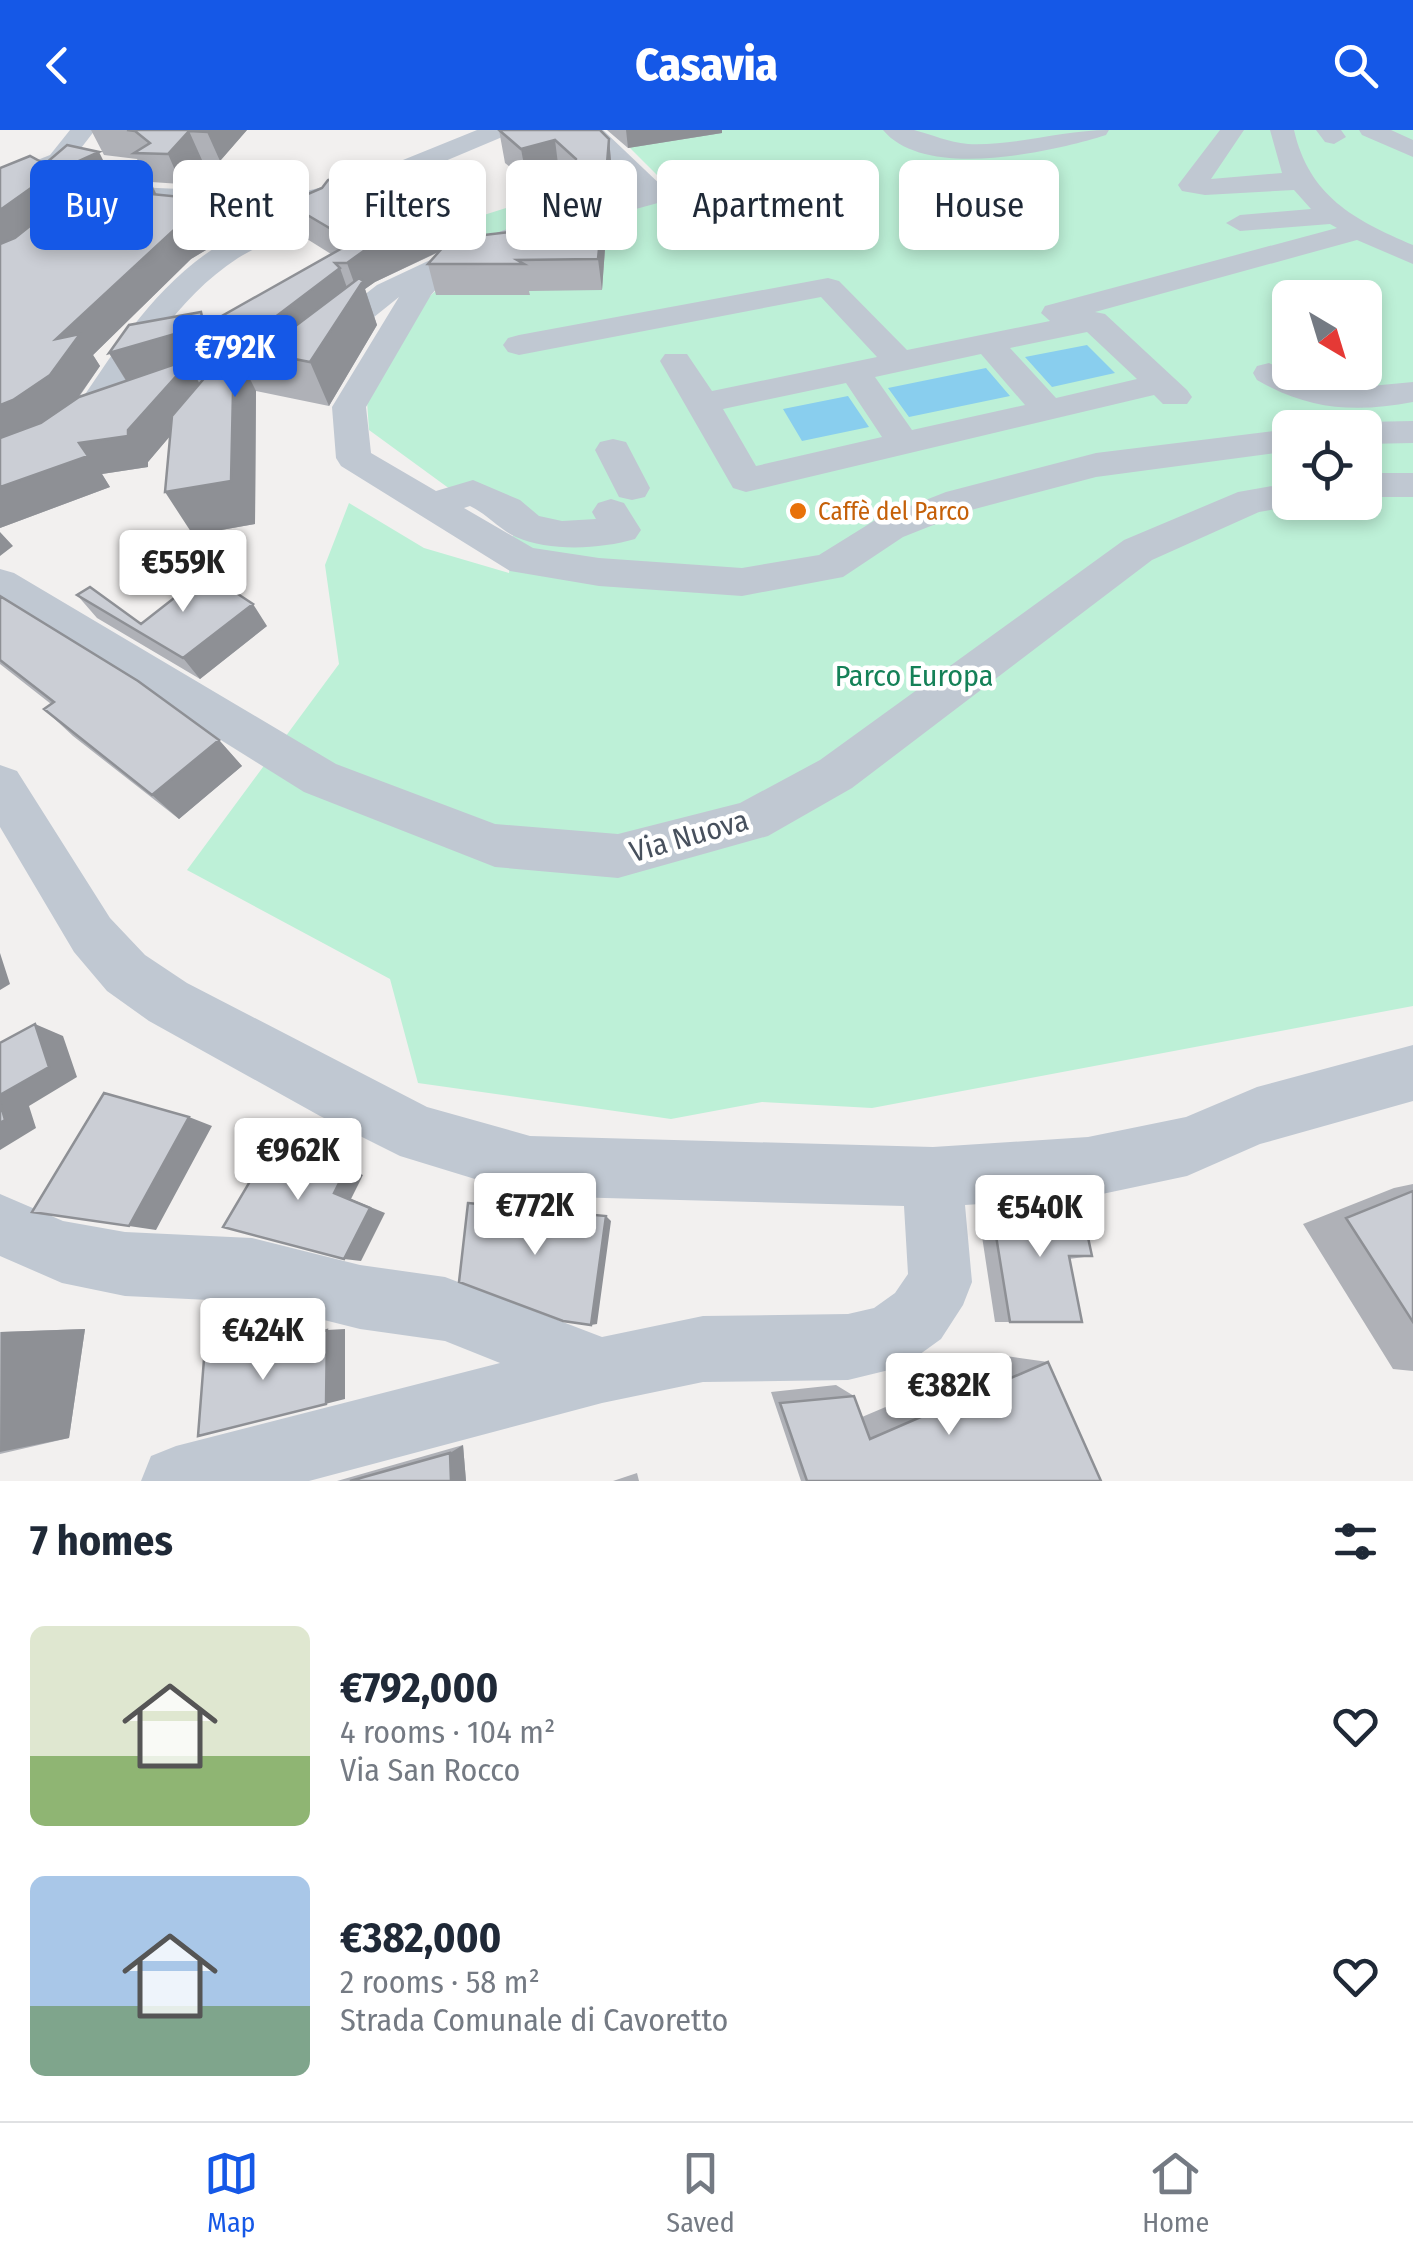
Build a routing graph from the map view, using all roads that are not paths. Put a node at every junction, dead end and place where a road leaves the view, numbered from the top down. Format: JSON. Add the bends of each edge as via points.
{"nodes":[{"id":1,"x":83,"y":130,"type":"edge"},
{"id":2,"x":498,"y":130,"type":"edge"},
{"id":3,"x":590,"y":130,"type":"edge"},
{"id":4,"x":895,"y":130,"type":"edge"},
{"id":5,"x":1097,"y":130,"type":"edge"},
{"id":6,"x":1232,"y":130,"type":"edge"},
{"id":7,"x":1282,"y":130,"type":"edge"},
{"id":8,"x":1372,"y":130,"type":"edge"},
{"id":9,"x":1413,"y":149,"type":"edge"},
{"id":10,"x":79,"y":160,"type":"edge"},
{"id":11,"x":424,"y":160,"type":"edge"},
{"id":12,"x":153,"y":169,"type":"edge"},
{"id":13,"x":30,"y":177,"type":"edge"},
{"id":14,"x":1301,"y":183,"type":"junction"},
{"id":15,"x":0,"y":185,"type":"edge"},
{"id":16,"x":329,"y":185,"type":"edge"},
{"id":17,"x":329,"y":194,"type":"edge"},
{"id":18,"x":329,"y":207,"type":"edge"},
{"id":19,"x":1240,"y":223,"type":"dead end"},
{"id":20,"x":1345,"y":223,"type":"junction"},
{"id":21,"x":1316,"y":246,"type":"junction"},
{"id":22,"x":1413,"y":255,"type":"edge"},
{"id":23,"x":439,"y":267,"type":"junction"},
{"id":24,"x":0,"y":272,"type":"edge"},
{"id":25,"x":1413,"y":276,"type":"edge"},
{"id":26,"x":1167,"y":285,"type":"junction"},
{"id":27,"x":1196,"y":299,"type":"dead end"},
{"id":28,"x":1094,"y":321,"type":"junction"},
{"id":29,"x":519,"y":345,"type":"dead end"},
{"id":30,"x":994,"y":350,"type":"junction"},
{"id":31,"x":893,"y":354,"type":"junction"},
{"id":32,"x":676,"y":362,"type":"dead end"},
{"id":33,"x":1269,"y":373,"type":"dead end"},
{"id":34,"x":251,"y":377,"type":"junction"},
{"id":35,"x":859,"y":378,"type":"junction"},
{"id":36,"x":1413,"y":392,"type":"edge"},
{"id":37,"x":1041,"y":403,"type":"junction"},
{"id":38,"x":214,"y":410,"type":"edge"},
{"id":39,"x":718,"y":431,"type":"junction"},
{"id":40,"x":1413,"y":432,"type":"edge"},
{"id":41,"x":1382,"y":433,"type":"edge"},
{"id":42,"x":899,"y":436,"type":"junction"},
{"id":43,"x":1272,"y":442,"type":"edge"},
{"id":44,"x":689,"y":452,"type":"dead end"},
{"id":45,"x":616,"y":479,"type":"dead end"},
{"id":46,"x":1413,"y":485,"type":"edge"},
{"id":47,"x":1382,"y":486,"type":"edge"},
{"id":48,"x":1272,"y":498,"type":"edge"},
{"id":49,"x":451,"y":510,"type":"junction"},
{"id":50,"x":0,"y":583,"type":"edge"},
{"id":51,"x":0,"y":784,"type":"edge"},
{"id":52,"x":1413,"y":1072,"type":"edge"},
{"id":53,"x":933,"y":1176,"type":"junction"},
{"id":54,"x":0,"y":1225,"type":"edge"},
{"id":55,"x":602,"y":1370,"type":"junction"},
{"id":56,"x":176,"y":1481,"type":"edge"}],
"edges":[{"from":1,"to":10,"type":"street"},
{"from":2,"to":11,"type":"street"},
{"from":3,"to":23,"type":"street","via":[[656,194],[542,226]]},
{"from":4,"to":5,"type":"street","via":[[944,146],[1002,151]]},
{"from":6,"to":14,"type":"street","via":[[1191,185]]},
{"from":7,"to":14,"type":"street"},
{"from":8,"to":9,"type":"street"},
{"from":12,"to":16,"type":"street"},
{"from":13,"to":15,"type":"street"},
{"from":14,"to":20,"type":"street"},
{"from":17,"to":24,"type":"street","via":[[294,202],[102,196],[25,260]]},
{"from":18,"to":34,"type":"street","via":[[240,246],[192,278],[142,332],[75,426],[203,377]]},
{"from":19,"to":20,"type":"street"},
{"from":20,"to":21,"type":"street"},
{"from":20,"to":22,"type":"street"},
{"from":21,"to":25,"type":"street","via":[[1342,245]]},
{"from":21,"to":26,"type":"street"},
{"from":23,"to":34,"type":"street","via":[[388,291],[297,363]]},
{"from":23,"to":49,"type":"street","via":[[349,407],[354,458]]},
{"from":26,"to":27,"type":"street"},
{"from":26,"to":28,"type":"street"},
{"from":28,"to":30,"type":"street"},
{"from":28,"to":31,"type":"street"},
{"from":28,"to":37,"type":"street","via":[[1157,372]]},
{"from":29,"to":31,"type":"street","via":[[828,287]]},
{"from":30,"to":31,"type":"street"},
{"from":30,"to":35,"type":"street"},
{"from":30,"to":37,"type":"street"},
{"from":31,"to":35,"type":"street"},
{"from":32,"to":39,"type":"street"},
{"from":33,"to":36,"type":"street","via":[[1304,394],[1344,400]]},
{"from":34,"to":38,"type":"street","via":[[223,386],[226,397]]},
{"from":35,"to":39,"type":"street"},
{"from":35,"to":42,"type":"street"},
{"from":37,"to":42,"type":"street"},
{"from":39,"to":42,"type":"street","via":[[746,480]]},
{"from":39,"to":44,"type":"street"},
{"from":40,"to":41,"type":"street"},
{"from":43,"to":49,"type":"street","via":[[1079,469],[959,500],[890,528],[829,568],[742,582],[524,561]]},
{"from":45,"to":49,"type":"street","via":[[622,530],[562,534],[527,527],[473,492]]},
{"from":46,"to":47,"type":"street"},
{"from":48,"to":50,"type":"street","name":"Via Nuova","via":[[1138,550],[836,774],[768,812],[618,856],[495,845],[320,778]]},
{"from":51,"to":53,"type":"street","via":[[92,935],[126,973],[340,1096],[422,1135],[530,1166]]},
{"from":52,"to":53,"type":"street","via":[[1258,1116],[1187,1146],[1088,1167]]},
{"from":53,"to":55,"type":"street","via":[[940,1282],[918,1316],[889,1337],[848,1347],[704,1349]]},
{"from":54,"to":55,"type":"street","via":[[62,1252],[125,1264],[252,1270],[360,1298],[445,1308]]},
{"from":55,"to":56,"type":"street"}]}
